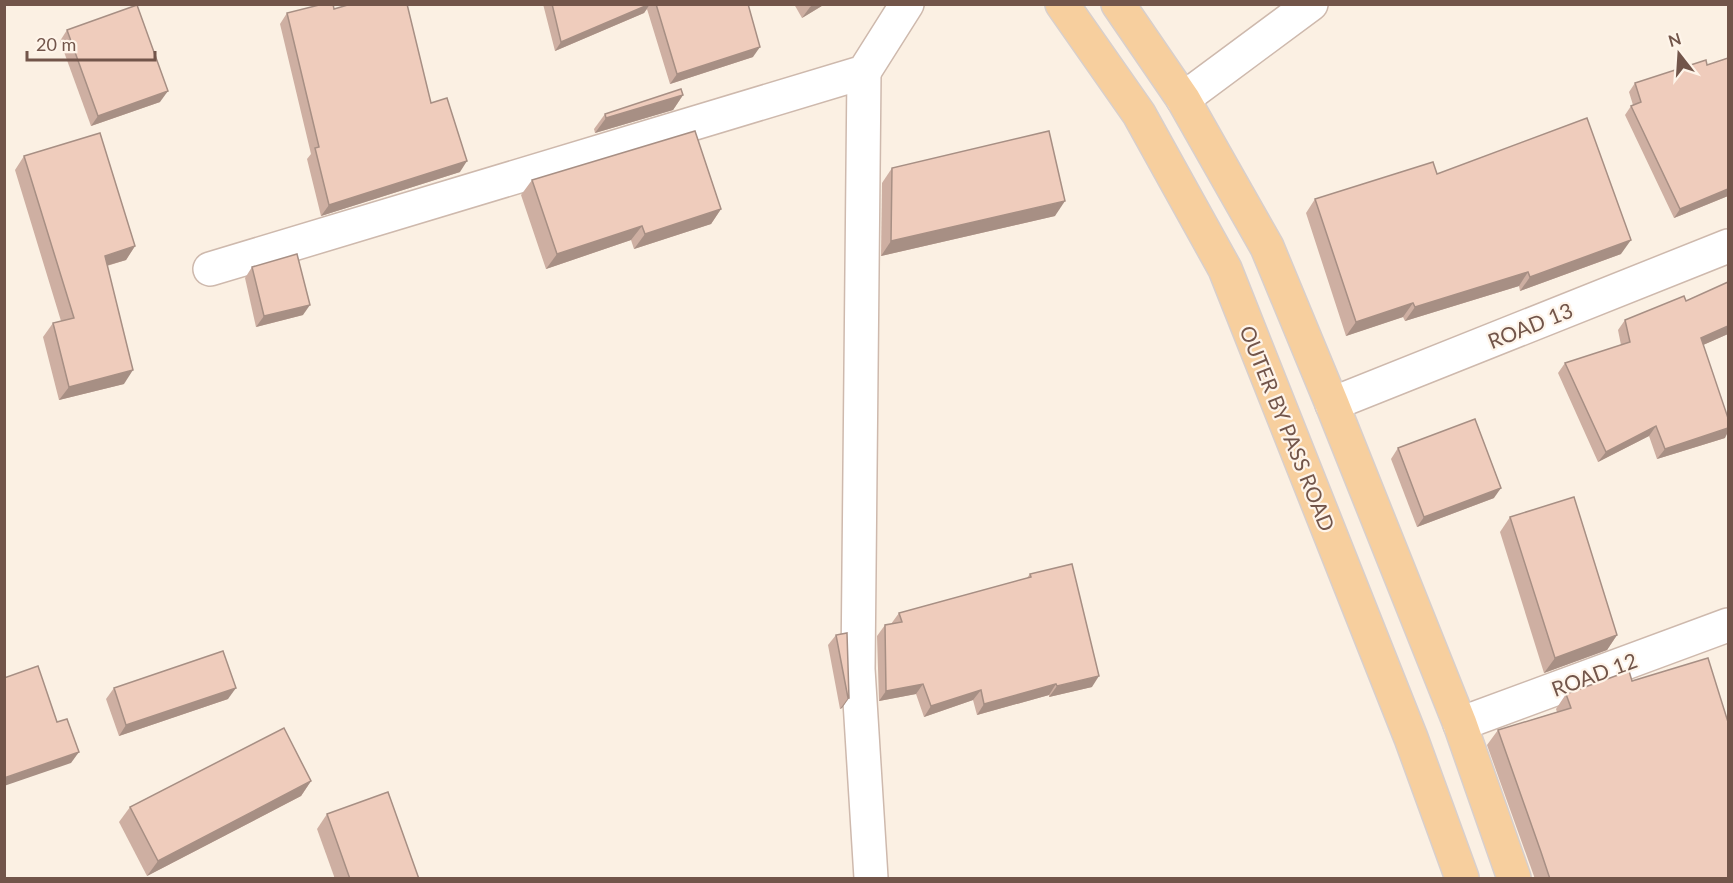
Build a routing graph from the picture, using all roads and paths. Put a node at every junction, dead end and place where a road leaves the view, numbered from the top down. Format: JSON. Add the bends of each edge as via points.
{"nodes":[{"id":1,"x":907,"y":4,"type":"edge"},
{"id":2,"x":1062,"y":4,"type":"edge"},
{"id":3,"x":1118,"y":4,"type":"edge"},
{"id":4,"x":1311,"y":4,"type":"edge"},
{"id":5,"x":864,"y":72,"type":"junction"},
{"id":6,"x":1184,"y":99,"type":"junction"},
{"id":7,"x":1728,"y":246,"type":"edge"},
{"id":8,"x":210,"y":269,"type":"dead end"},
{"id":9,"x":1332,"y":404,"type":"junction"},
{"id":10,"x":1728,"y":625,"type":"edge"},
{"id":11,"x":1460,"y":724,"type":"junction"},
{"id":12,"x":871,"y":879,"type":"edge"},
{"id":13,"x":1462,"y":879,"type":"edge"},
{"id":14,"x":1514,"y":879,"type":"edge"}],
"edges":[{"from":1,"to":5,"type":"street"},
{"from":2,"to":13,"type":"main road","name":"OUTER BY PASS ROAD","via":[[1139,114],[1225,269],[1411,738]]},
{"from":3,"to":6,"type":"main road"},
{"from":4,"to":6,"type":"street"},
{"from":5,"to":8,"type":"street"},
{"from":5,"to":12,"type":"street","via":[[858,669]]},
{"from":6,"to":9,"type":"main road","via":[[1267,247]]},
{"from":7,"to":9,"type":"street","name":"ROAD 13"},
{"from":9,"to":11,"type":"main road"},
{"from":10,"to":11,"type":"street","name":"ROAD 12"},
{"from":11,"to":14,"type":"main road"}]}
